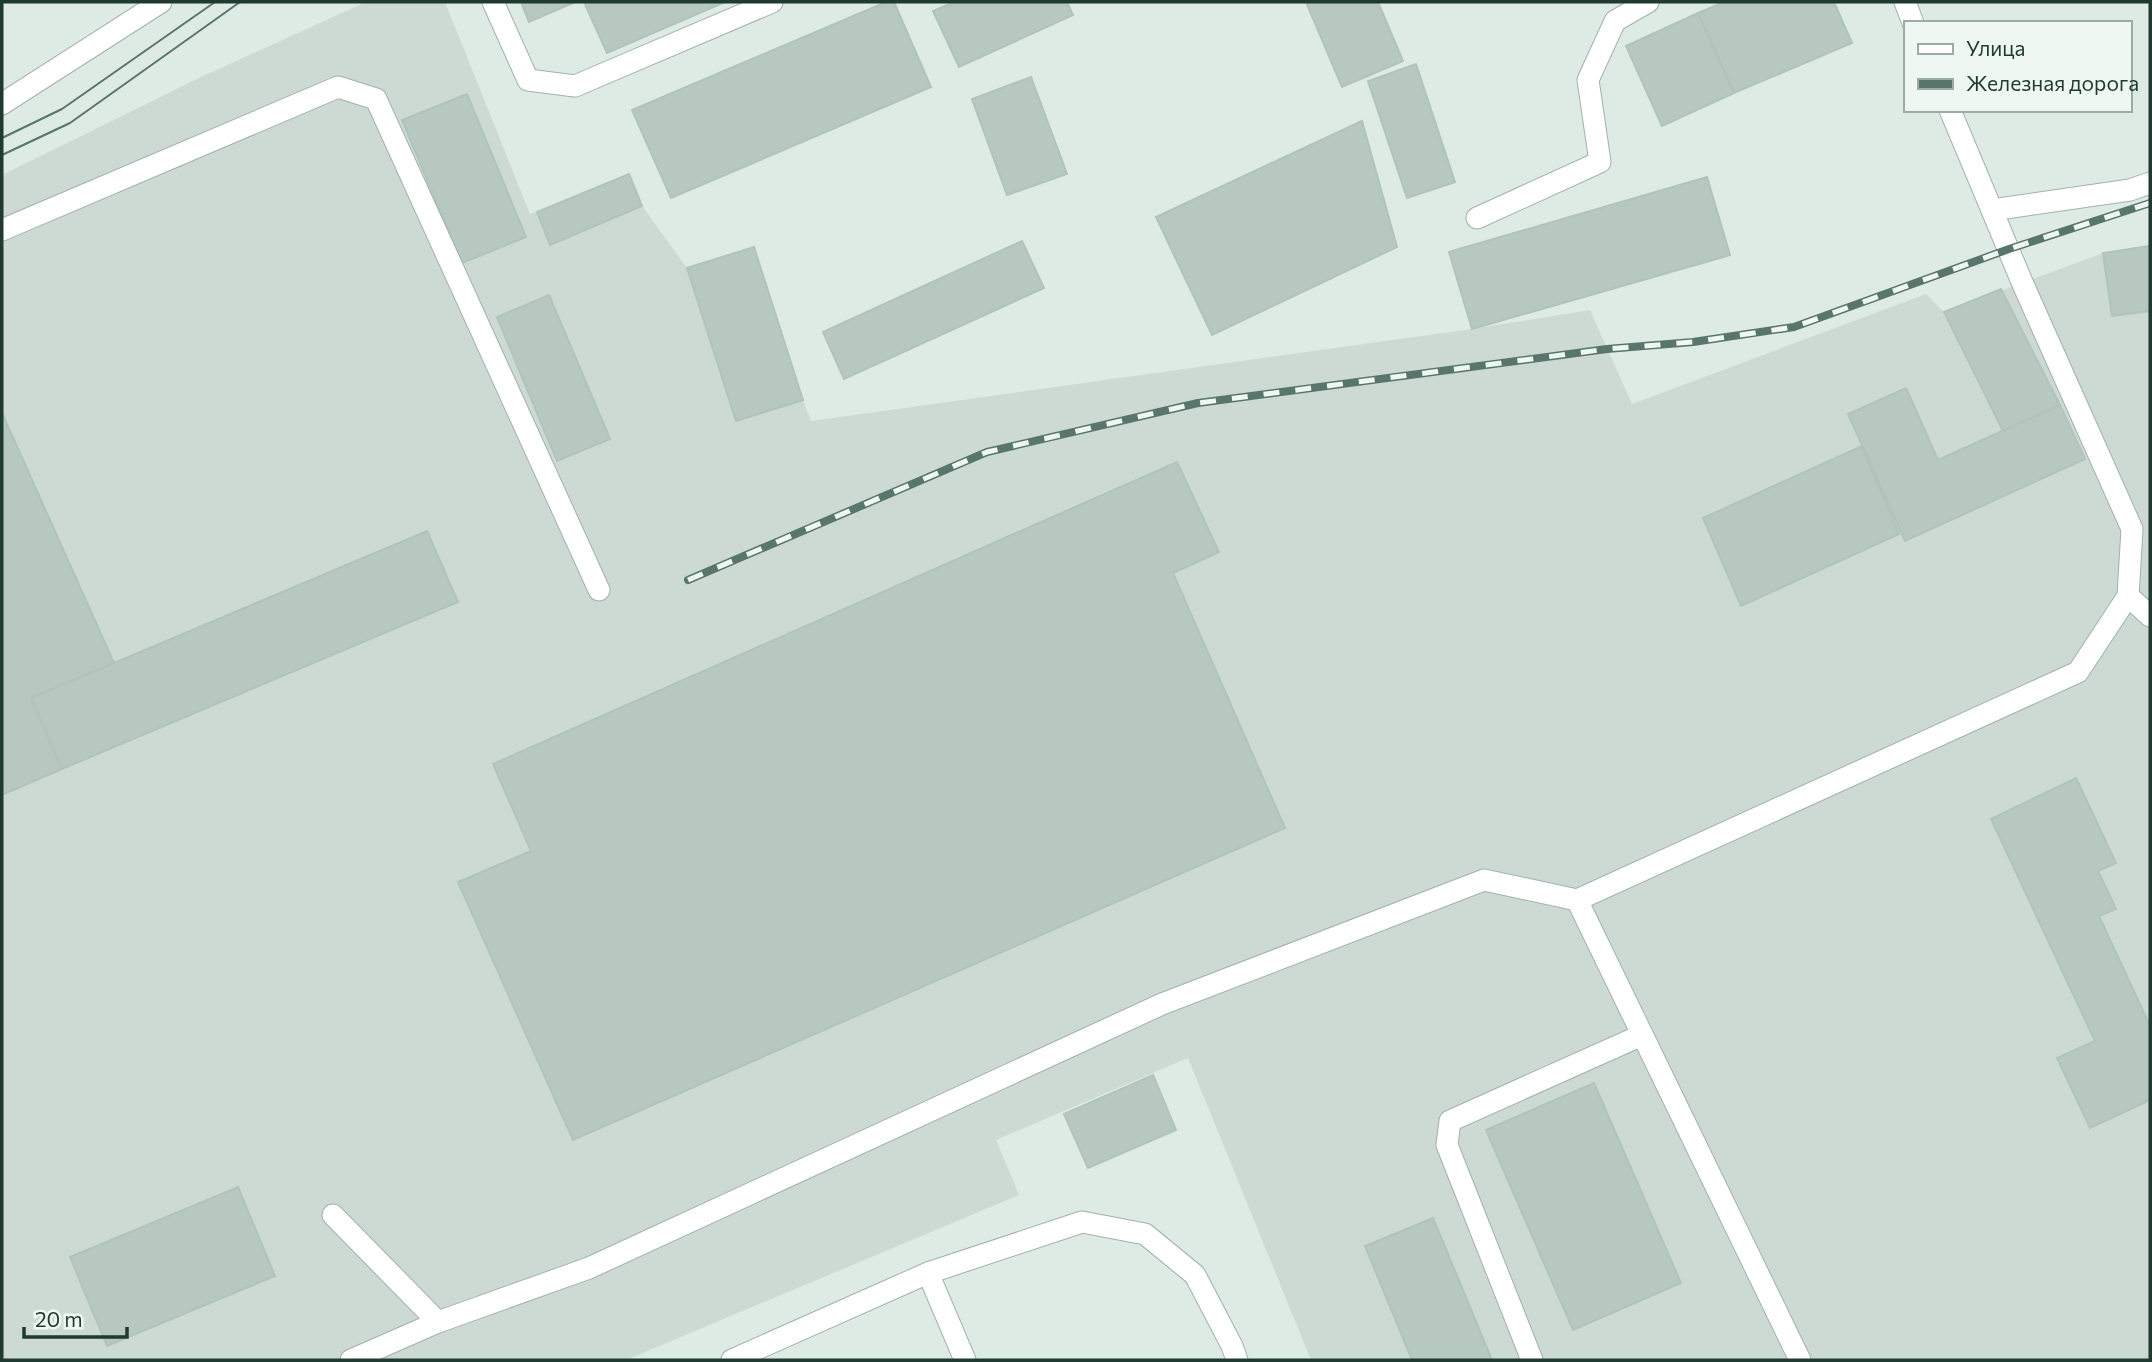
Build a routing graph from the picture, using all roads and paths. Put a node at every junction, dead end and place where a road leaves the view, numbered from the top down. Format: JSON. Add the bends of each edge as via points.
{"nodes":[{"id":1,"x":161,"y":2,"type":"edge"},
{"id":2,"x":493,"y":2,"type":"edge"},
{"id":3,"x":772,"y":2,"type":"edge"},
{"id":4,"x":1648,"y":2,"type":"edge"},
{"id":5,"x":1905,"y":2,"type":"edge"},
{"id":6,"x":1912,"y":21,"type":"edge"},
{"id":7,"x":2,"y":104,"type":"edge"},
{"id":8,"x":1951,"y":112,"type":"edge"},
{"id":9,"x":2150,"y":183,"type":"edge"},
{"id":10,"x":1992,"y":210,"type":"junction"},
{"id":11,"x":1477,"y":218,"type":"dead end"},
{"id":12,"x":2,"y":230,"type":"edge"},
{"id":13,"x":599,"y":590,"type":"dead end"},
{"id":14,"x":2128,"y":596,"type":"junction"},
{"id":15,"x":2150,"y":616,"type":"edge"},
{"id":16,"x":1577,"y":900,"type":"junction"},
{"id":17,"x":1642,"y":1035,"type":"junction"},
{"id":18,"x":332,"y":1215,"type":"dead end"},
{"id":19,"x":928,"y":1273,"type":"junction"},
{"id":20,"x":438,"y":1322,"type":"junction"},
{"id":21,"x":351,"y":1360,"type":"edge"},
{"id":22,"x":732,"y":1360,"type":"edge"},
{"id":23,"x":965,"y":1360,"type":"edge"},
{"id":24,"x":1237,"y":1360,"type":"edge"},
{"id":25,"x":1532,"y":1360,"type":"edge"},
{"id":26,"x":1800,"y":1360,"type":"edge"}],
"edges":[{"from":1,"to":7,"type":"street"},
{"from":2,"to":3,"type":"street","via":[[528,80],[575,86]]},
{"from":4,"to":11,"type":"street","via":[[1615,21],[1588,80],[1600,163]]},
{"from":5,"to":6,"type":"street"},
{"from":8,"to":10,"type":"street"},
{"from":9,"to":10,"type":"street","via":[[2130,190]]},
{"from":10,"to":14,"type":"street","via":[[2132,529]]},
{"from":12,"to":13,"type":"street","via":[[338,87],[376,99]]},
{"from":14,"to":15,"type":"street"},
{"from":14,"to":16,"type":"street","via":[[2078,672]]},
{"from":16,"to":17,"type":"street"},
{"from":16,"to":20,"type":"street","via":[[1484,880],[1162,1004],[589,1268]]},
{"from":17,"to":25,"type":"street","via":[[1450,1121],[1447,1145]]},
{"from":17,"to":26,"type":"street"},
{"from":18,"to":20,"type":"street"},
{"from":19,"to":22,"type":"street"},
{"from":19,"to":23,"type":"street"},
{"from":19,"to":24,"type":"street","via":[[1082,1222],[1145,1234],[1195,1276]]},
{"from":20,"to":21,"type":"street"}]}
